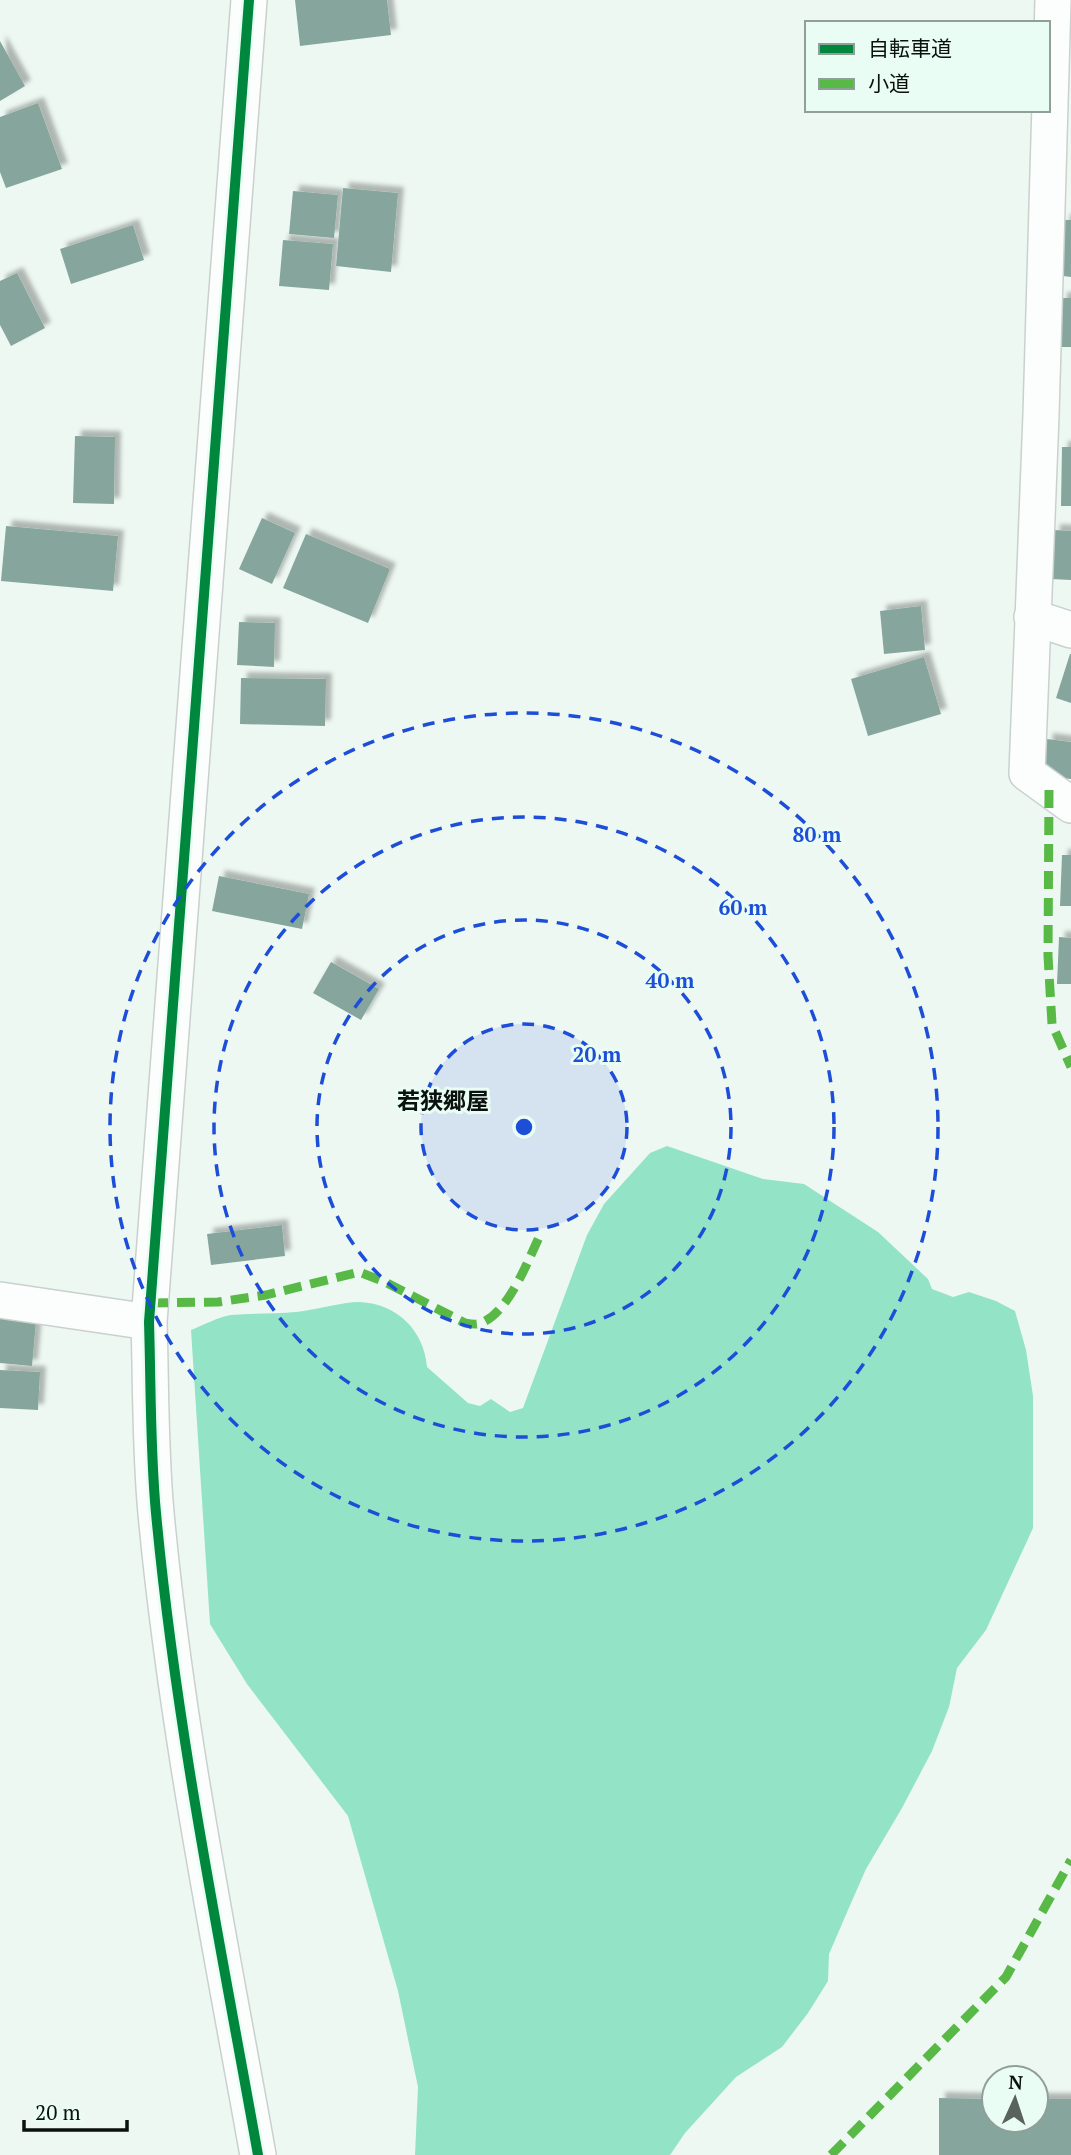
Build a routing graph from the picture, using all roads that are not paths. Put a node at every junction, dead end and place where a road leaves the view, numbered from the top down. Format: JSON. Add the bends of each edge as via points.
{"nodes":[{"id":1,"x":249,"y":0,"type":"edge"},
{"id":2,"x":1054,"y":0,"type":"edge"},
{"id":3,"x":1059,"y":192,"type":"edge"},
{"id":4,"x":1056,"y":415,"type":"edge"},
{"id":5,"x":1032,"y":617,"type":"junction"},
{"id":6,"x":1071,"y":630,"type":"edge"},
{"id":7,"x":1071,"y":805,"type":"edge"},
{"id":8,"x":0,"y":1300,"type":"edge"},
{"id":9,"x":149,"y":1322,"type":"junction"},
{"id":10,"x":258,"y":2155,"type":"edge"}],
"edges":[{"from":1,"to":9,"type":"street"},
{"from":2,"to":3,"type":"street"},
{"from":3,"to":4,"type":"street"},
{"from":4,"to":5,"type":"street"},
{"from":5,"to":6,"type":"street"},
{"from":5,"to":7,"type":"street","via":[[1027,774]]},
{"from":8,"to":9,"type":"street"},
{"from":9,"to":10,"type":"street","via":[[155,1510],[172,1652]]}]}
